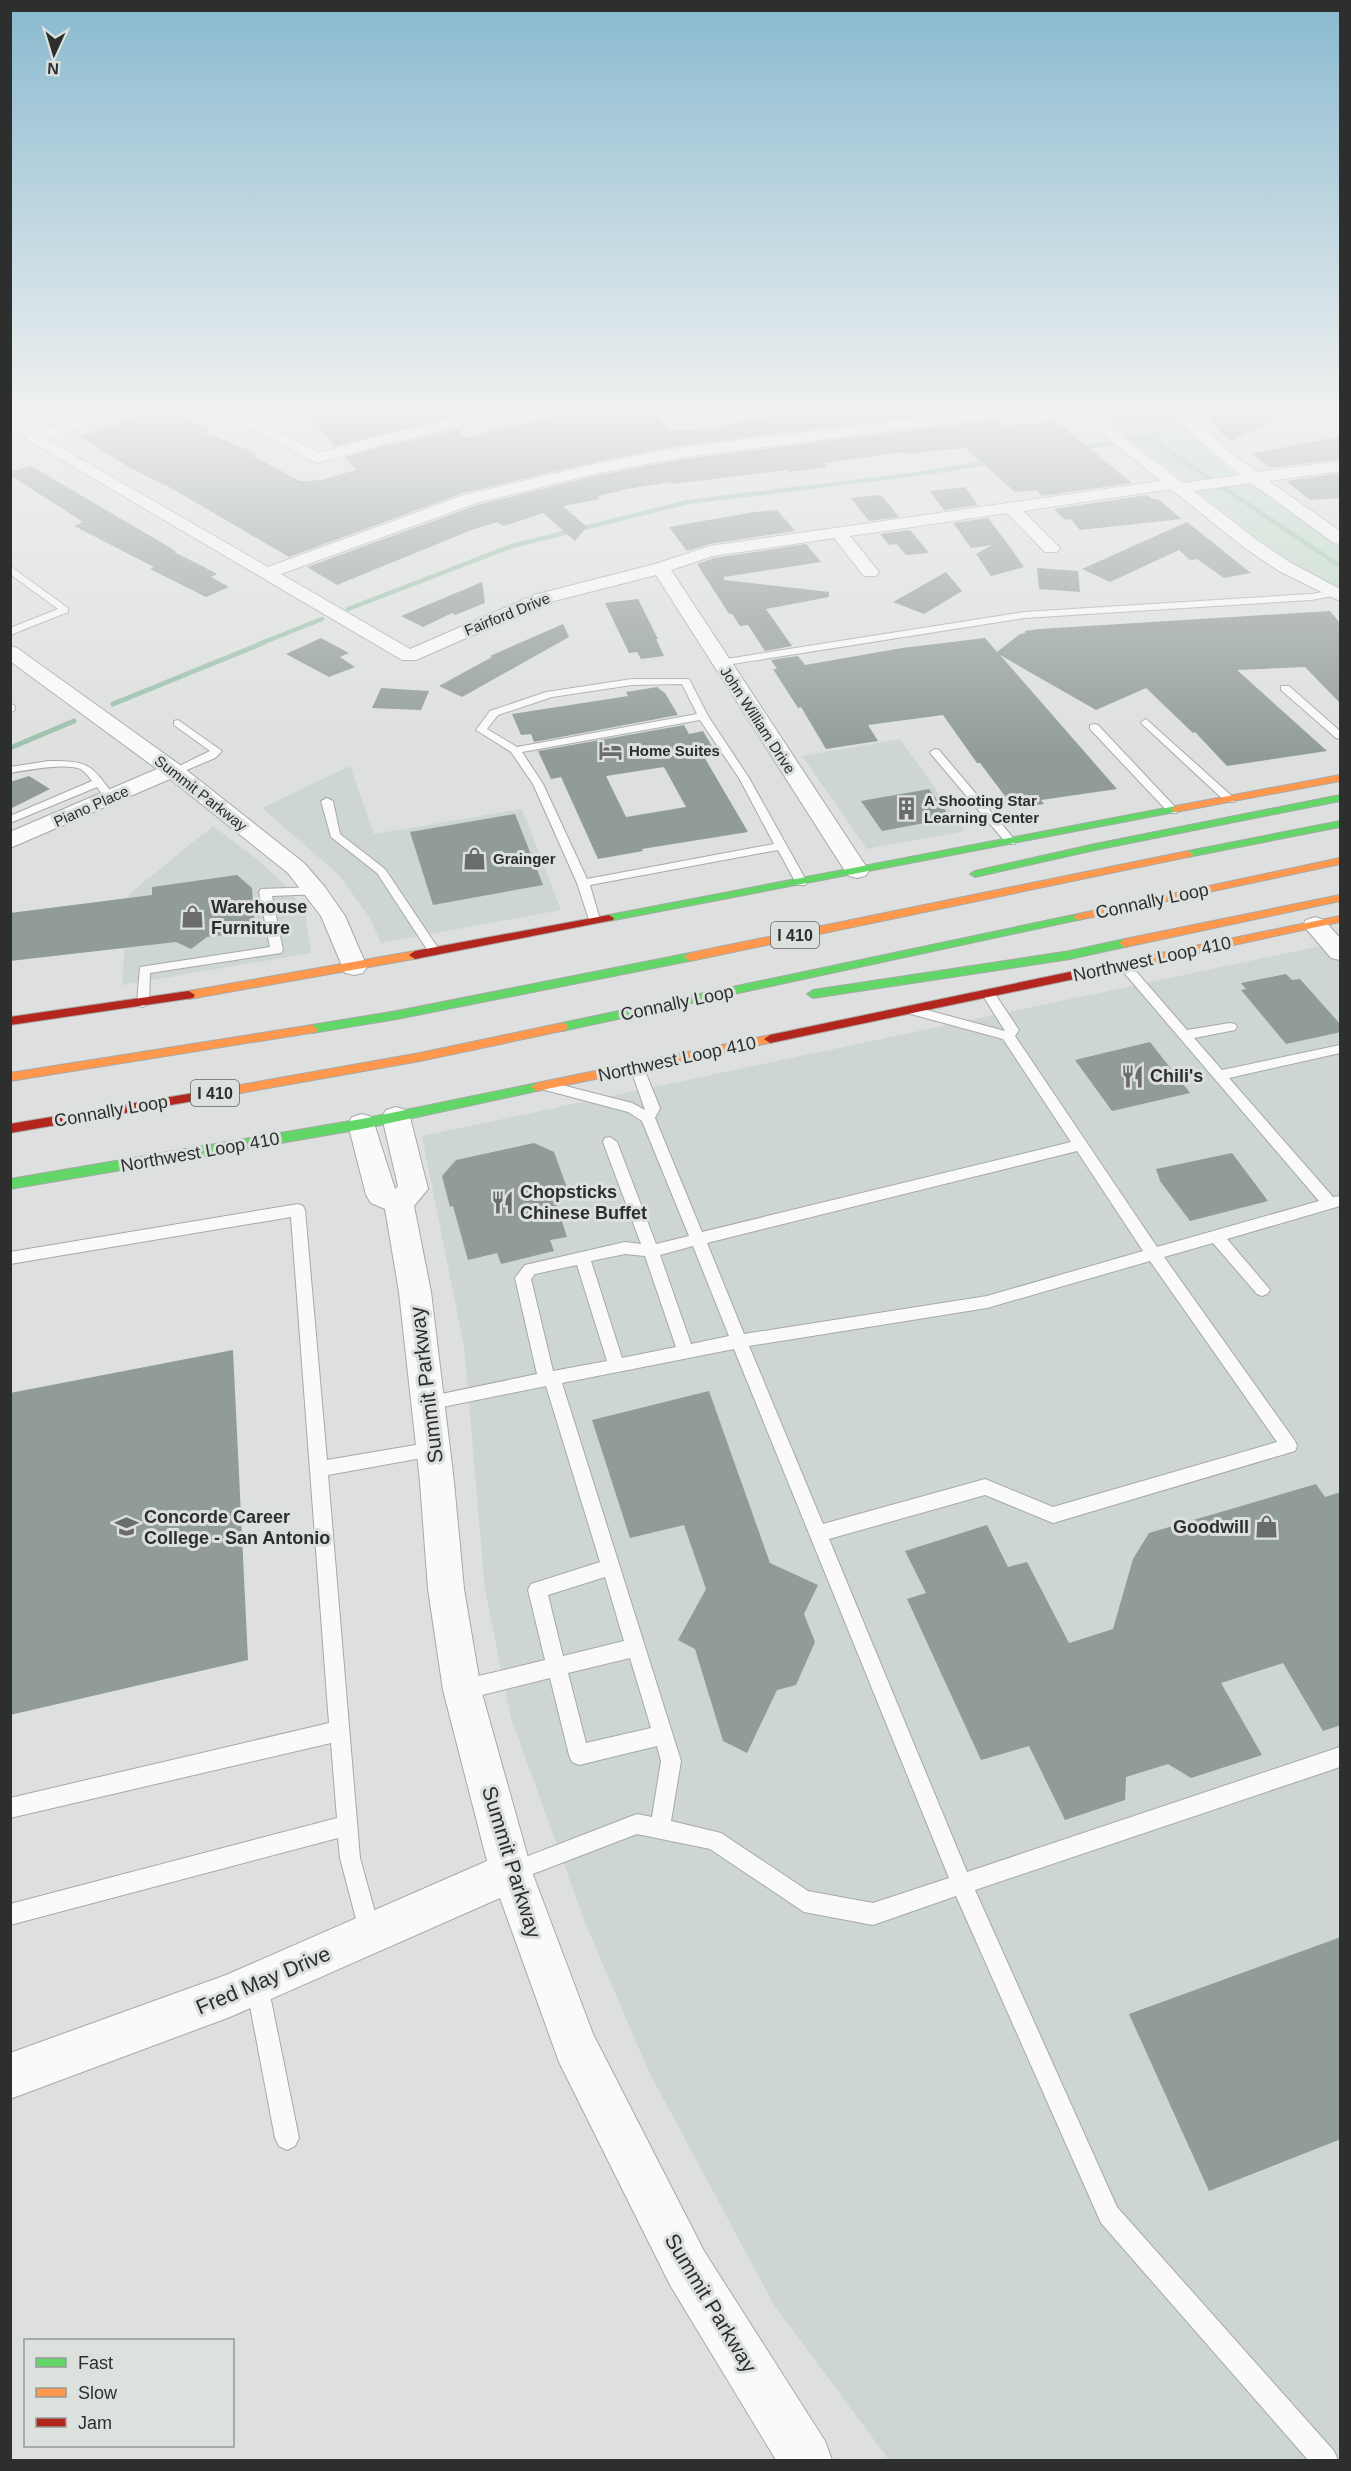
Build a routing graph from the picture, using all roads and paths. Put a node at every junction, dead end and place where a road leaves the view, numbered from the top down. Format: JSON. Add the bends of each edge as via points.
{"nodes":[{"id":1,"x":185,"y":525,"type":"edge"},
{"id":2,"x":398,"y":525,"type":"edge"},
{"id":3,"x":878,"y":525,"type":"edge"},
{"id":4,"x":1028,"y":525,"type":"edge"},
{"id":5,"x":1226,"y":525,"type":"edge"},
{"id":6,"x":1322,"y":525,"type":"edge"},
{"id":7,"x":837,"y":531,"type":"junction"},
{"id":8,"x":1341,"y":539,"type":"edge"},
{"id":9,"x":1051,"y":548,"type":"dead end"},
{"id":10,"x":661,"y":568,"type":"junction"},
{"id":11,"x":10,"y":569,"type":"edge"},
{"id":12,"x":870,"y":572,"type":"dead end"},
{"id":13,"x":268,"y":573,"type":"junction"},
{"id":14,"x":1338,"y":594,"type":"edge"},
{"id":15,"x":10,"y":632,"type":"edge"},
{"id":16,"x":10,"y":652,"type":"edge"},
{"id":17,"x":720,"y":663,"type":"junction"},
{"id":18,"x":1285,"y":688,"type":"dead end"},
{"id":19,"x":703,"y":716,"type":"junction"},
{"id":20,"x":1146,"y":722,"type":"dead end"},
{"id":21,"x":178,"y":723,"type":"dead end"},
{"id":22,"x":1094,"y":727,"type":"dead end"},
{"id":23,"x":1341,"y":736,"type":"edge"},
{"id":24,"x":514,"y":750,"type":"junction"},
{"id":25,"x":935,"y":752,"type":"dead end"},
{"id":26,"x":10,"y":770,"type":"edge"},
{"id":27,"x":173,"y":771,"type":"junction"},
{"id":28,"x":1341,"y":778,"type":"edge"},
{"id":29,"x":104,"y":790,"type":"junction"},
{"id":30,"x":1341,"y":798,"type":"edge"},
{"id":31,"x":1230,"y":800,"type":"junction"},
{"id":32,"x":327,"y":801,"type":"dead end"},
{"id":33,"x":1173,"y":811,"type":"junction"},
{"id":34,"x":10,"y":820,"type":"edge"},
{"id":35,"x":1341,"y":824,"type":"edge"},
{"id":36,"x":10,"y":841,"type":"edge"},
{"id":37,"x":1011,"y":842,"type":"junction"},
{"id":38,"x":782,"y":846,"type":"junction"},
{"id":39,"x":1341,"y":861,"type":"edge"},
{"id":40,"x":857,"y":871,"type":"junction"},
{"id":41,"x":956,"y":878,"type":"dead end"},
{"id":42,"x":801,"y":882,"type":"junction"},
{"id":43,"x":583,"y":883,"type":"junction"},
{"id":44,"x":316,"y":891,"type":"junction"},
{"id":45,"x":1341,"y":898,"type":"edge"},
{"id":46,"x":1341,"y":919,"type":"edge"},
{"id":47,"x":594,"y":920,"type":"junction"},
{"id":48,"x":1315,"y":925,"type":"junction"},
{"id":49,"x":434,"y":951,"type":"junction"},
{"id":50,"x":1341,"y":952,"type":"edge"},
{"id":51,"x":1124,"y":965,"type":"junction"},
{"id":52,"x":354,"y":967,"type":"junction"},
{"id":53,"x":550,"y":970,"type":"dead end"},
{"id":54,"x":724,"y":993,"type":"junction"},
{"id":55,"x":988,"y":994,"type":"junction"},
{"id":56,"x":143,"y":1003,"type":"junction"},
{"id":57,"x":912,"y":1010,"type":"junction"},
{"id":58,"x":10,"y":1022,"type":"edge"},
{"id":59,"x":1230,"y":1026,"type":"dead end"},
{"id":60,"x":1185,"y":1035,"type":"junction"},
{"id":61,"x":1008,"y":1036,"type":"junction"},
{"id":62,"x":248,"y":1039,"type":"junction"},
{"id":63,"x":1341,"y":1049,"type":"edge"},
{"id":64,"x":637,"y":1067,"type":"junction"},
{"id":65,"x":1219,"y":1075,"type":"junction"},
{"id":66,"x":10,"y":1077,"type":"edge"},
{"id":67,"x":548,"y":1086,"type":"junction"},
{"id":68,"x":396,"y":1117,"type":"junction"},
{"id":69,"x":648,"y":1119,"type":"junction"},
{"id":70,"x":362,"y":1125,"type":"junction"},
{"id":71,"x":10,"y":1129,"type":"edge"},
{"id":72,"x":610,"y":1142,"type":"dead end"},
{"id":73,"x":1080,"y":1145,"type":"junction"},
{"id":74,"x":10,"y":1184,"type":"edge"},
{"id":75,"x":399,"y":1203,"type":"junction"},
{"id":76,"x":1336,"y":1203,"type":"edge"},
{"id":77,"x":1216,"y":1236,"type":"junction"},
{"id":78,"x":698,"y":1240,"type":"junction"},
{"id":79,"x":651,"y":1251,"type":"junction"},
{"id":80,"x":1154,"y":1254,"type":"junction"},
{"id":81,"x":582,"y":1257,"type":"junction"},
{"id":82,"x":10,"y":1258,"type":"edge"},
{"id":83,"x":1262,"y":1290,"type":"dead end"},
{"id":84,"x":739,"y":1341,"type":"junction"},
{"id":85,"x":686,"y":1352,"type":"junction"},
{"id":86,"x":616,"y":1365,"type":"junction"},
{"id":87,"x":549,"y":1379,"type":"junction"},
{"id":88,"x":428,"y":1403,"type":"junction"},
{"id":89,"x":433,"y":1449,"type":"junction"},
{"id":90,"x":318,"y":1469,"type":"junction"},
{"id":91,"x":818,"y":1534,"type":"junction"},
{"id":92,"x":611,"y":1567,"type":"junction"},
{"id":93,"x":637,"y":1647,"type":"junction"},
{"id":94,"x":557,"y":1666,"type":"junction"},
{"id":95,"x":462,"y":1690,"type":"junction"},
{"id":96,"x":339,"y":1731,"type":"junction"},
{"id":97,"x":663,"y":1735,"type":"junction"},
{"id":98,"x":1341,"y":1757,"type":"edge"},
{"id":99,"x":10,"y":1808,"type":"edge"},
{"id":100,"x":347,"y":1825,"type":"junction"},
{"id":101,"x":660,"y":1828,"type":"junction"},
{"id":102,"x":511,"y":1872,"type":"junction"},
{"id":103,"x":961,"y":1882,"type":"junction"},
{"id":104,"x":10,"y":1915,"type":"edge"},
{"id":105,"x":370,"y":1934,"type":"junction"},
{"id":106,"x":256,"y":1984,"type":"junction"},
{"id":107,"x":10,"y":2076,"type":"edge"},
{"id":108,"x":287,"y":2138,"type":"dead end"},
{"id":109,"x":806,"y":2460,"type":"edge"},
{"id":110,"x":1325,"y":2460,"type":"edge"}],
"edges":[{"from":1,"to":13,"type":"street"},
{"from":2,"to":13,"type":"street"},
{"from":3,"to":7,"type":"street","name":"Fairford Drive"},
{"from":4,"to":9,"type":"street"},
{"from":5,"to":14,"type":"street","via":[[1285,567]]},
{"from":6,"to":8,"type":"street"},
{"from":7,"to":10,"type":"street","name":"Fairford Drive","via":[[710,551]]},
{"from":7,"to":12,"type":"street"},
{"from":10,"to":13,"type":"street","name":"Fairford Drive","via":[[540,599],[410,656]]},
{"from":10,"to":17,"type":"street","name":"John William Drive"},
{"from":11,"to":15,"type":"lane","via":[[65,610]]},
{"from":14,"to":17,"type":"lane","via":[[1024,615]]},
{"from":16,"to":27,"type":"street","name":"Summit Parkway"},
{"from":17,"to":40,"type":"street","name":"John William Drive"},
{"from":18,"to":23,"type":"lane"},
{"from":19,"to":24,"type":"lane"},
{"from":19,"to":24,"type":"lane","via":[[685,681],[632,682],[550,694],[494,713],[481,730]]},
{"from":19,"to":38,"type":"lane"},
{"from":20,"to":31,"type":"lane"},
{"from":21,"to":27,"type":"lane","via":[[217,751]]},
{"from":22,"to":33,"type":"lane"},
{"from":24,"to":43,"type":"lane","via":[[538,784]]},
{"from":25,"to":37,"type":"lane"},
{"from":26,"to":29,"type":"lane","via":[[81,765],[89,769]]},
{"from":27,"to":29,"type":"street","name":"Piano Place"},
{"from":27,"to":44,"type":"street","name":"Summit Parkway","via":[[296,868]]},
{"from":28,"to":31,"type":"main road"},
{"from":29,"to":34,"type":"lane"},
{"from":29,"to":36,"type":"street","name":"Piano Place"},
{"from":30,"to":41,"type":"main road"},
{"from":31,"to":33,"type":"main road"},
{"from":32,"to":49,"type":"lane","via":[[335,835],[381,871]]},
{"from":33,"to":37,"type":"main road"},
{"from":35,"to":62,"type":"main road","number":"I 410","via":[[582,980]]},
{"from":37,"to":40,"type":"main road"},
{"from":38,"to":42,"type":"lane"},
{"from":38,"to":43,"type":"lane"},
{"from":39,"to":54,"type":"main road","name":"Connally Loop","number":"I 410"},
{"from":40,"to":42,"type":"main road"},
{"from":42,"to":47,"type":"main road"},
{"from":43,"to":47,"type":"lane"},
{"from":44,"to":52,"type":"street","name":"Summit Parkway","via":[[333,916]]},
{"from":44,"to":56,"type":"lane","via":[[265,892],[277,950],[144,970]]},
{"from":45,"to":54,"type":"main road","via":[[1070,955],[820,993]]},
{"from":46,"to":48,"type":"main road","name":"Northwest Loop 410"},
{"from":47,"to":49,"type":"main road"},
{"from":48,"to":50,"type":"street"},
{"from":48,"to":51,"type":"main road","name":"Northwest Loop 410"},
{"from":49,"to":52,"type":"main road"},
{"from":51,"to":55,"type":"main road","name":"Northwest Loop 410"},
{"from":51,"to":60,"type":"lane"},
{"from":52,"to":56,"type":"main road"},
{"from":53,"to":62,"type":"main road"},
{"from":54,"to":71,"type":"main road","name":"Connally Loop","number":"I 410","via":[[420,1057]]},
{"from":55,"to":57,"type":"main road","name":"Northwest Loop 410"},
{"from":55,"to":61,"type":"lane","via":[[1012,1030]]},
{"from":56,"to":58,"type":"main road"},
{"from":57,"to":61,"type":"lane"},
{"from":57,"to":64,"type":"main road","name":"Northwest Loop 410"},
{"from":59,"to":60,"type":"lane"},
{"from":60,"to":65,"type":"lane"},
{"from":61,"to":73,"type":"lane"},
{"from":62,"to":66,"type":"main road","number":"I 410"},
{"from":63,"to":65,"type":"lane"},
{"from":64,"to":67,"type":"main road","name":"Northwest Loop 410"},
{"from":64,"to":69,"type":"lane","via":[[653,1108]]},
{"from":65,"to":76,"type":"lane"},
{"from":67,"to":68,"type":"main road","name":"Northwest Loop 410"},
{"from":67,"to":69,"type":"lane","via":[[632,1108]]},
{"from":68,"to":70,"type":"main road","name":"Northwest Loop 410"},
{"from":68,"to":75,"type":"street","via":[[413,1189]]},
{"from":69,"to":78,"type":"lane"},
{"from":70,"to":74,"type":"main road","name":"Northwest Loop 410"},
{"from":70,"to":75,"type":"street","via":[[381,1195]]},
{"from":72,"to":79,"type":"lane"},
{"from":73,"to":78,"type":"lane"},
{"from":73,"to":80,"type":"lane"},
{"from":75,"to":88,"type":"street","name":"Summit Parkway","via":[[415,1292]]},
{"from":76,"to":77,"type":"lane"},
{"from":77,"to":80,"type":"lane"},
{"from":77,"to":83,"type":"lane"},
{"from":78,"to":79,"type":"lane"},
{"from":78,"to":84,"type":"lane"},
{"from":79,"to":81,"type":"lane","via":[[625,1248]]},
{"from":79,"to":85,"type":"lane"},
{"from":80,"to":84,"type":"lane","via":[[987,1302]]},
{"from":80,"to":91,"type":"lane","via":[[1289,1446],[1053,1515],[985,1487]]},
{"from":81,"to":86,"type":"lane"},
{"from":81,"to":87,"type":"lane","via":[[530,1269],[523,1278]]},
{"from":82,"to":90,"type":"lane","via":[[298,1210]]},
{"from":84,"to":85,"type":"lane"},
{"from":84,"to":91,"type":"lane"},
{"from":85,"to":86,"type":"lane"},
{"from":86,"to":87,"type":"lane"},
{"from":87,"to":88,"type":"lane"},
{"from":87,"to":92,"type":"lane"},
{"from":88,"to":89,"type":"street","name":"Summit Parkway"},
{"from":89,"to":90,"type":"lane"},
{"from":89,"to":95,"type":"street","name":"Summit Parkway","via":[[446,1589]]},
{"from":90,"to":96,"type":"lane"},
{"from":91,"to":103,"type":"lane"},
{"from":92,"to":93,"type":"lane"},
{"from":92,"to":94,"type":"lane","via":[[537,1590]]},
{"from":93,"to":94,"type":"lane"},
{"from":93,"to":97,"type":"lane"},
{"from":94,"to":95,"type":"lane"},
{"from":94,"to":97,"type":"lane","via":[[579,1755]]},
{"from":95,"to":102,"type":"street","name":"Summit Parkway"},
{"from":96,"to":99,"type":"lane"},
{"from":96,"to":100,"type":"lane"},
{"from":97,"to":101,"type":"lane","via":[[671,1761]]},
{"from":98,"to":103,"type":"lane"},
{"from":100,"to":104,"type":"lane"},
{"from":100,"to":105,"type":"lane","via":[[350,1858]]},
{"from":101,"to":102,"type":"lane","via":[[637,1824]]},
{"from":101,"to":103,"type":"lane","via":[[714,1840],[804,1901],[873,1914]]},
{"from":102,"to":105,"type":"street","name":"Fred May Drive"},
{"from":102,"to":109,"type":"street","name":"Summit Parkway","via":[[574,2046],[687,2268]]},
{"from":103,"to":110,"type":"lane","via":[[1109,2215]]},
{"from":105,"to":106,"type":"street","name":"Fred May Drive"},
{"from":106,"to":107,"type":"street","name":"Fred May Drive"},
{"from":106,"to":108,"type":"lane"}]}
